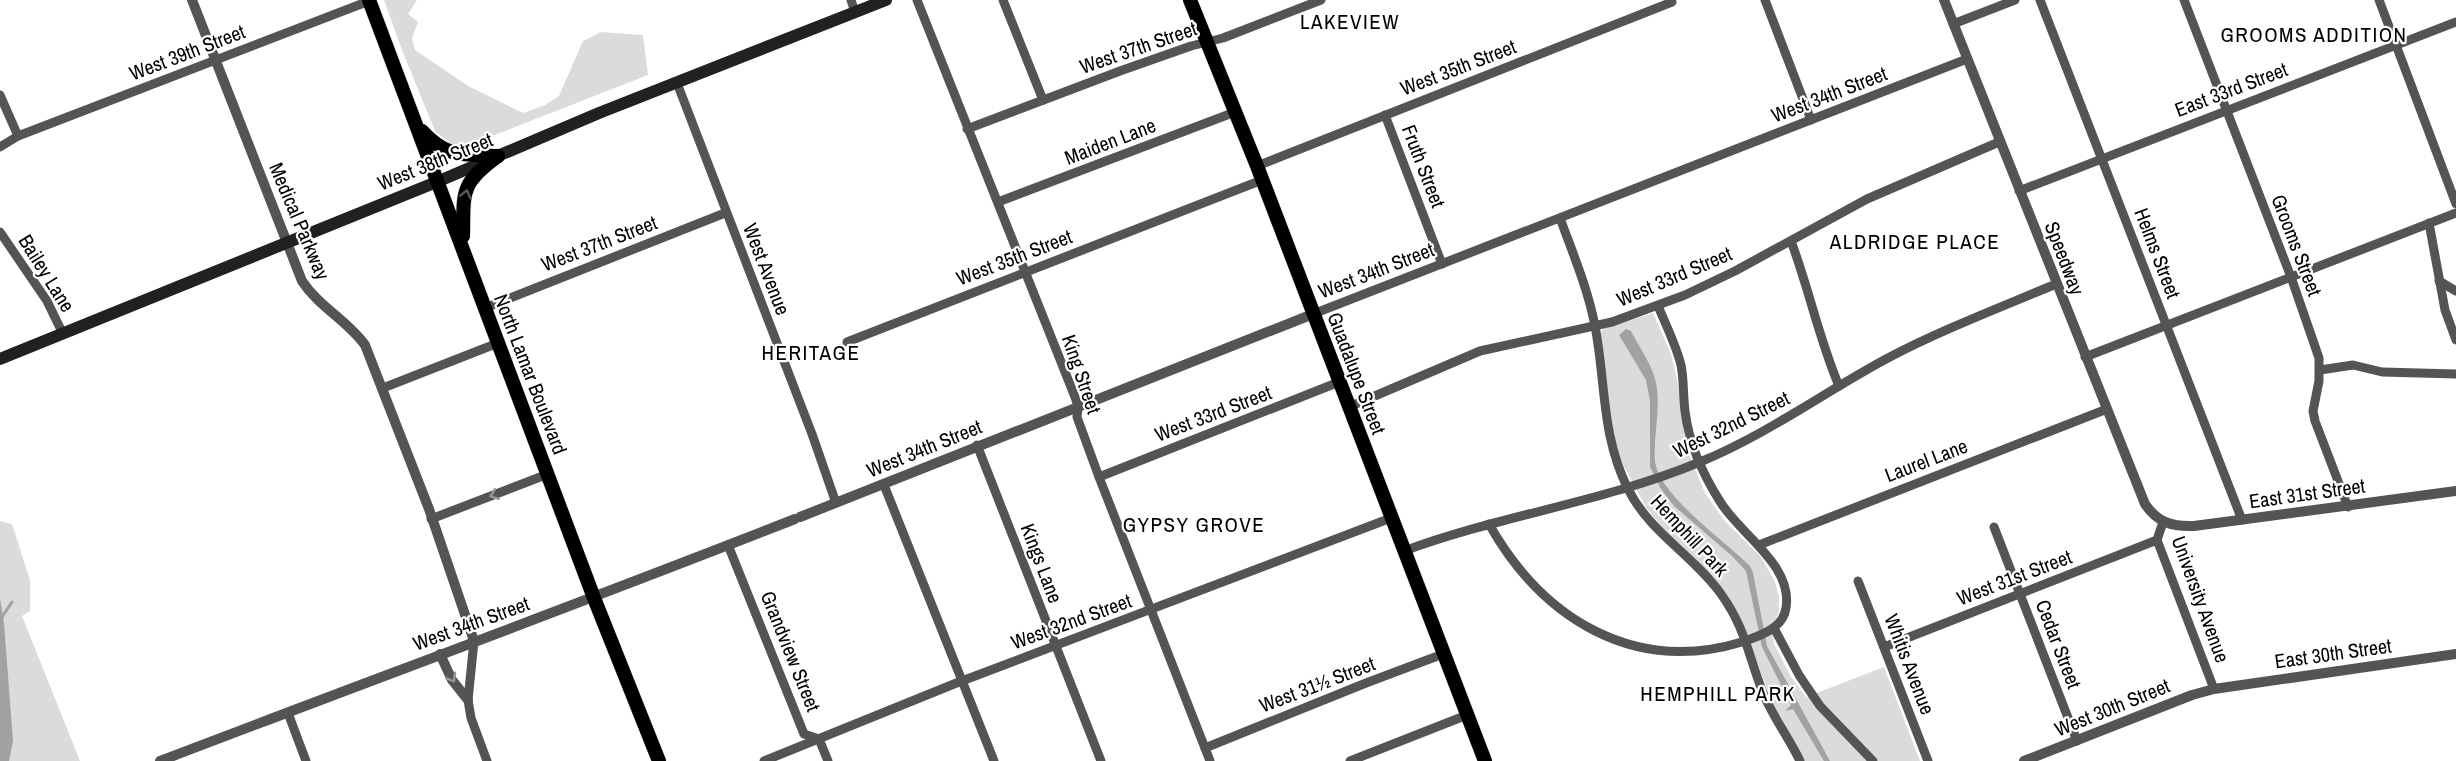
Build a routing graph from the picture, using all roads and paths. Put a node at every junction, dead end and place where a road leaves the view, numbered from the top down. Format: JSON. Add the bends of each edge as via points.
{"nodes":[{"id":1,"x":192,"y":0,"type":"edge"},
{"id":2,"x":886,"y":0,"type":"edge"},
{"id":3,"x":917,"y":0,"type":"edge"},
{"id":4,"x":1003,"y":0,"type":"edge"},
{"id":5,"x":1190,"y":0,"type":"edge"},
{"id":6,"x":1321,"y":0,"type":"edge"},
{"id":7,"x":1765,"y":0,"type":"edge"},
{"id":8,"x":1944,"y":0,"type":"edge"},
{"id":9,"x":2015,"y":0,"type":"edge"},
{"id":10,"x":2040,"y":0,"type":"edge"},
{"id":11,"x":2184,"y":0,"type":"edge"},
{"id":12,"x":2379,"y":0,"type":"edge"},
{"id":13,"x":369,"y":1,"type":"edge"},
{"id":14,"x":1672,"y":1,"type":"edge"},
{"id":15,"x":853,"y":6,"type":"edge"},
{"id":16,"x":2456,"y":22,"type":"edge"},
{"id":17,"x":1953,"y":24,"type":"junction"},
{"id":18,"x":1206,"y":41,"type":"junction"},
{"id":19,"x":2395,"y":46,"type":"junction"},
{"id":20,"x":1967,"y":59,"type":"junction"},
{"id":21,"x":216,"y":60,"type":"junction"},
{"id":22,"x":677,"y":83,"type":"junction"},
{"id":23,"x":0,"y":95,"type":"edge"},
{"id":24,"x":1043,"y":100,"type":"junction"},
{"id":25,"x":2226,"y":110,"type":"junction"},
{"id":26,"x":1235,"y":112,"type":"junction"},
{"id":27,"x":1385,"y":115,"type":"junction"},
{"id":28,"x":1811,"y":120,"type":"junction"},
{"id":29,"x":418,"y":127,"type":"junction"},
{"id":30,"x":967,"y":129,"type":"junction"},
{"id":31,"x":18,"y":136,"type":"junction"},
{"id":32,"x":2000,"y":142,"type":"junction"},
{"id":33,"x":0,"y":147,"type":"edge"},
{"id":34,"x":498,"y":156,"type":"junction"},
{"id":35,"x":2102,"y":158,"type":"junction"},
{"id":36,"x":1257,"y":166,"type":"junction"},
{"id":37,"x":1262,"y":180,"type":"junction"},
{"id":38,"x":439,"y":181,"type":"junction"},
{"id":39,"x":2019,"y":191,"type":"junction"},
{"id":40,"x":998,"y":202,"type":"junction"},
{"id":41,"x":2456,"y":204,"type":"edge"},
{"id":42,"x":725,"y":213,"type":"junction"},
{"id":43,"x":2456,"y":213,"type":"edge"},
{"id":44,"x":1560,"y":218,"type":"junction"},
{"id":45,"x":2429,"y":223,"type":"junction"},
{"id":46,"x":0,"y":232,"type":"edge"},
{"id":47,"x":1791,"y":241,"type":"junction"},
{"id":48,"x":286,"y":242,"type":"junction"},
{"id":49,"x":462,"y":244,"type":"junction"},
{"id":50,"x":1442,"y":264,"type":"junction"},
{"id":51,"x":1026,"y":271,"type":"junction"},
{"id":52,"x":2291,"y":277,"type":"junction"},
{"id":53,"x":2439,"y":281,"type":"junction"},
{"id":54,"x":2056,"y":284,"type":"junction"},
{"id":55,"x":2456,"y":291,"type":"edge"},
{"id":56,"x":1658,"y":306,"type":"junction"},
{"id":57,"x":485,"y":308,"type":"junction"},
{"id":58,"x":1313,"y":314,"type":"junction"},
{"id":59,"x":2167,"y":325,"type":"junction"},
{"id":60,"x":1595,"y":326,"type":"junction"},
{"id":61,"x":63,"y":334,"type":"junction"},
{"id":62,"x":2456,"y":340,"type":"edge"},
{"id":63,"x":847,"y":342,"type":"dead end"},
{"id":64,"x":498,"y":343,"type":"junction"},
{"id":65,"x":2085,"y":357,"type":"junction"},
{"id":66,"x":0,"y":359,"type":"edge"},
{"id":67,"x":2320,"y":370,"type":"junction"},
{"id":68,"x":2456,"y":374,"type":"edge"},
{"id":69,"x":1339,"y":382,"type":"junction"},
{"id":70,"x":1839,"y":386,"type":"junction"},
{"id":71,"x":383,"y":388,"type":"junction"},
{"id":72,"x":1078,"y":406,"type":"junction"},
{"id":73,"x":1349,"y":407,"type":"junction"},
{"id":74,"x":2107,"y":409,"type":"junction"},
{"id":75,"x":977,"y":445,"type":"junction"},
{"id":76,"x":1699,"y":463,"type":"junction"},
{"id":77,"x":548,"y":474,"type":"junction"},
{"id":78,"x":1099,"y":477,"type":"junction"},
{"id":79,"x":884,"y":485,"type":"junction"},
{"id":80,"x":1628,"y":488,"type":"junction"},
{"id":81,"x":2456,"y":490,"type":"edge"},
{"id":82,"x":836,"y":502,"type":"junction"},
{"id":83,"x":2348,"y":507,"type":"junction"},
{"id":84,"x":1391,"y":518,"type":"junction"},
{"id":85,"x":431,"y":519,"type":"junction"},
{"id":86,"x":2242,"y":520,"type":"junction"},
{"id":87,"x":2163,"y":522,"type":"junction"},
{"id":88,"x":1488,"y":524,"type":"junction"},
{"id":89,"x":1994,"y":526,"type":"dead end"},
{"id":90,"x":2157,"y":540,"type":"junction"},
{"id":91,"x":728,"y":545,"type":"junction"},
{"id":92,"x":1759,"y":545,"type":"junction"},
{"id":93,"x":1404,"y":551,"type":"junction"},
{"id":94,"x":1858,"y":581,"type":"dead end"},
{"id":95,"x":2020,"y":593,"type":"junction"},
{"id":96,"x":594,"y":598,"type":"junction"},
{"id":97,"x":1151,"y":611,"type":"junction"},
{"id":98,"x":1766,"y":632,"type":"junction"},
{"id":99,"x":1747,"y":640,"type":"junction"},
{"id":100,"x":474,"y":641,"type":"junction"},
{"id":101,"x":1884,"y":646,"type":"junction"},
{"id":102,"x":1056,"y":647,"type":"junction"},
{"id":103,"x":440,"y":654,"type":"junction"},
{"id":104,"x":1443,"y":654,"type":"junction"},
{"id":105,"x":2456,"y":654,"type":"edge"},
{"id":106,"x":963,"y":681,"type":"junction"},
{"id":107,"x":2214,"y":688,"type":"junction"},
{"id":108,"x":468,"y":700,"type":"junction"},
{"id":109,"x":288,"y":713,"type":"junction"},
{"id":110,"x":1467,"y":715,"type":"junction"},
{"id":111,"x":819,"y":739,"type":"junction"},
{"id":112,"x":2077,"y":741,"type":"junction"},
{"id":113,"x":1205,"y":748,"type":"junction"},
{"id":114,"x":160,"y":761,"type":"edge"},
{"id":115,"x":306,"y":761,"type":"edge"},
{"id":116,"x":487,"y":761,"type":"edge"},
{"id":117,"x":659,"y":761,"type":"edge"},
{"id":118,"x":764,"y":761,"type":"edge"},
{"id":119,"x":828,"y":761,"type":"edge"},
{"id":120,"x":994,"y":761,"type":"edge"},
{"id":121,"x":1101,"y":761,"type":"edge"},
{"id":122,"x":1209,"y":761,"type":"edge"},
{"id":123,"x":1350,"y":761,"type":"edge"},
{"id":124,"x":1485,"y":761,"type":"edge"},
{"id":125,"x":1800,"y":761,"type":"edge"},
{"id":126,"x":1873,"y":761,"type":"edge"},
{"id":127,"x":1928,"y":761,"type":"edge"},
{"id":128,"x":2024,"y":761,"type":"edge"}],
"edges":[{"from":1,"to":21,"type":"street","name":"Medical Parkway"},
{"from":2,"to":15,"type":"main road","name":"West 38th Street"},
{"from":3,"to":30,"type":"street","name":"King Street"},
{"from":4,"to":24,"type":"street"},
{"from":5,"to":18,"type":"main road","name":"Guadalupe Street"},
{"from":6,"to":18,"type":"street","name":"West 37th Street"},
{"from":7,"to":28,"type":"street"},
{"from":8,"to":17,"type":"street","name":"Speedway"},
{"from":9,"to":17,"type":"street"},
{"from":10,"to":35,"type":"street","name":"Helms Street"},
{"from":11,"to":25,"type":"street","name":"Grooms Street"},
{"from":12,"to":19,"type":"street"},
{"from":13,"to":21,"type":"street","name":"West 39th Street"},
{"from":13,"to":29,"type":"main road","name":"North Lamar Boulevard"},
{"from":14,"to":27,"type":"street","name":"West 35th Street"},
{"from":15,"to":22,"type":"main road","name":"West 38th Street"},
{"from":16,"to":19,"type":"street","name":"East 33rd Street"},
{"from":17,"to":20,"type":"street","name":"Speedway"},
{"from":18,"to":24,"type":"street","name":"West 37th Street"},
{"from":18,"to":26,"type":"main road","name":"Guadalupe Street"},
{"from":19,"to":25,"type":"street","name":"East 33rd Street"},
{"from":19,"to":41,"type":"street"},
{"from":20,"to":28,"type":"street","name":"West 34th Street"},
{"from":20,"to":32,"type":"street","name":"Speedway"},
{"from":21,"to":31,"type":"street","name":"West 39th Street"},
{"from":21,"to":48,"type":"street","name":"Medical Parkway"},
{"from":22,"to":34,"type":"main road","name":"West 38th Street"},
{"from":22,"to":42,"type":"street","name":"West Avenue"},
{"from":23,"to":31,"type":"street"},
{"from":24,"to":30,"type":"street","name":"West 37th Street"},
{"from":25,"to":35,"type":"street","name":"East 33rd Street"},
{"from":25,"to":52,"type":"street","name":"Grooms Street"},
{"from":26,"to":36,"type":"main road","name":"Guadalupe Street"},
{"from":26,"to":40,"type":"street","name":"Maiden Lane"},
{"from":27,"to":36,"type":"street","name":"West 35th Street"},
{"from":27,"to":50,"type":"street","name":"Fruth Street"},
{"from":28,"to":44,"type":"street","name":"West 34th Street"},
{"from":29,"to":34,"type":"main road","via":[[450,153]]},
{"from":29,"to":38,"type":"main road","name":"North Lamar Boulevard"},
{"from":30,"to":40,"type":"street","name":"King Street"},
{"from":31,"to":33,"type":"street"},
{"from":32,"to":39,"type":"street","name":"Speedway"},
{"from":32,"to":47,"type":"street","name":"West 33rd Street","via":[[1867,199]]},
{"from":34,"to":38,"type":"main road","name":"West 38th Street"},
{"from":49,"to":34,"type":"main road","one_way":true,"via":[[464,192],[479,171]]},
{"from":35,"to":39,"type":"street","name":"East 33rd Street"},
{"from":35,"to":59,"type":"street","name":"Helms Street"},
{"from":36,"to":37,"type":"main road","name":"Guadalupe Street"},
{"from":37,"to":51,"type":"street","name":"West 35th Street"},
{"from":37,"to":58,"type":"main road","name":"Guadalupe Street"},
{"from":38,"to":48,"type":"main road","name":"West 38th Street"},
{"from":38,"to":49,"type":"main road","name":"North Lamar Boulevard"},
{"from":39,"to":54,"type":"street","name":"Speedway"},
{"from":40,"to":51,"type":"street","name":"King Street"},
{"from":42,"to":57,"type":"street","name":"West 37th Street"},
{"from":42,"to":82,"type":"street","name":"West Avenue"},
{"from":43,"to":45,"type":"street"},
{"from":44,"to":50,"type":"street","name":"West 34th Street"},
{"from":44,"to":60,"type":"street","name":"Hemphill Park"},
{"from":45,"to":52,"type":"street"},
{"from":45,"to":53,"type":"street"},
{"from":46,"to":61,"type":"street","name":"Bailey Lane","via":[[47,301]]},
{"from":47,"to":56,"type":"street","name":"West 33rd Street"},
{"from":47,"to":70,"type":"street"},
{"from":48,"to":61,"type":"main road","name":"West 38th Street"},
{"from":48,"to":71,"type":"street","name":"Medical Parkway","via":[[309,293],[355,331]]},
{"from":49,"to":57,"type":"main road","name":"North Lamar Boulevard"},
{"from":50,"to":58,"type":"street","name":"West 34th Street"},
{"from":51,"to":63,"type":"street","name":"West 35th Street"},
{"from":51,"to":72,"type":"street","name":"King Street"},
{"from":52,"to":59,"type":"street"},
{"from":52,"to":67,"type":"street","name":"Grooms Street"},
{"from":53,"to":55,"type":"street"},
{"from":53,"to":62,"type":"street"},
{"from":54,"to":65,"type":"street","name":"Speedway"},
{"from":54,"to":70,"type":"street","name":"West 32nd Street","via":[[1919,342]]},
{"from":56,"to":60,"type":"street","name":"West 33rd Street"},
{"from":56,"to":76,"type":"street","name":"Hemphill Park","via":[[1680,364],[1685,410]]},
{"from":57,"to":64,"type":"main road","name":"North Lamar Boulevard"},
{"from":58,"to":69,"type":"main road","name":"Guadalupe Street"},
{"from":58,"to":72,"type":"street","name":"West 34th Street"},
{"from":59,"to":65,"type":"street"},
{"from":59,"to":86,"type":"street","name":"Helms Street"},
{"from":60,"to":73,"type":"street","name":"West 33rd Street","via":[[1480,351]]},
{"from":60,"to":80,"type":"street","name":"Hemphill Park","via":[[1607,429]]},
{"from":61,"to":66,"type":"main road","name":"West 38th Street"},
{"from":64,"to":71,"type":"street"},
{"from":64,"to":77,"type":"main road","name":"North Lamar Boulevard"},
{"from":65,"to":74,"type":"street","name":"Speedway"},
{"from":67,"to":68,"type":"street","via":[[2353,365],[2382,372]]},
{"from":67,"to":83,"type":"street","name":"Grooms Street","via":[[2313,411],[2315,422]]},
{"from":69,"to":73,"type":"main road","name":"Guadalupe Street"},
{"from":69,"to":78,"type":"street","name":"West 33rd Street"},
{"from":70,"to":76,"type":"street","name":"West 32nd Street","via":[[1758,435]]},
{"from":71,"to":85,"type":"street","name":"Medical Parkway"},
{"from":72,"to":75,"type":"street","name":"West 34th Street"},
{"from":72,"to":78,"type":"street","name":"King Street","via":[[1077,417]]},
{"from":73,"to":84,"type":"main road","name":"Guadalupe Street"},
{"from":74,"to":87,"type":"street","name":"Speedway","via":[[2145,504]]},
{"from":74,"to":92,"type":"street","name":"Laurel Lane"},
{"from":75,"to":79,"type":"street","name":"West 34th Street"},
{"from":75,"to":102,"type":"street","name":"Kings Lane"},
{"from":76,"to":80,"type":"street","name":"West 32nd Street"},
{"from":76,"to":92,"type":"street","name":"Hemphill Park","via":[[1721,505]]},
{"from":77,"to":85,"type":"street","one_way":true},
{"from":77,"to":96,"type":"main road","name":"North Lamar Boulevard"},
{"from":78,"to":97,"type":"street","name":"King Street"},
{"from":79,"to":82,"type":"street","name":"West 34th Street"},
{"from":79,"to":106,"type":"street"},
{"from":80,"to":88,"type":"street","name":"West 32nd Street"},
{"from":80,"to":99,"type":"street","name":"Hemphill Park","via":[[1652,525],[1707,576],[1730,607]]},
{"from":81,"to":83,"type":"street","name":"East 31st Street"},
{"from":82,"to":91,"type":"street","name":"West 34th Street"},
{"from":83,"to":86,"type":"street","name":"East 31st Street"},
{"from":84,"to":93,"type":"main road","name":"Guadalupe Street"},
{"from":84,"to":97,"type":"street","name":"West 32nd Street"},
{"from":85,"to":100,"type":"street","name":"Medical Parkway"},
{"from":86,"to":87,"type":"street","name":"East 31st Street","via":[[2187,527]]},
{"from":87,"to":90,"type":"street","name":"University Avenue"},
{"from":88,"to":93,"type":"street","name":"West 32nd Street"},
{"from":88,"to":99,"type":"street","via":[[1529,581],[1583,624],[1622,643],[1685,653]]},
{"from":89,"to":95,"type":"street","name":"Cedar Street"},
{"from":90,"to":95,"type":"street","name":"West 31st Street"},
{"from":90,"to":107,"type":"street","name":"University Avenue"},
{"from":91,"to":96,"type":"street","name":"West 34th Street"},
{"from":91,"to":111,"type":"street","name":"Grandview Street","via":[[804,734]]},
{"from":92,"to":98,"type":"street","name":"Hemphill Park","via":[[1781,578],[1787,600],[1784,617]]},
{"from":93,"to":104,"type":"main road","name":"Guadalupe Street"},
{"from":94,"to":101,"type":"street","name":"Whitis Avenue"},
{"from":95,"to":101,"type":"street","name":"West 31st Street"},
{"from":95,"to":112,"type":"street","name":"Cedar Street"},
{"from":96,"to":100,"type":"street","name":"West 34th Street"},
{"from":96,"to":117,"type":"main road","name":"North Lamar Boulevard"},
{"from":97,"to":102,"type":"street","name":"West 32nd Street"},
{"from":97,"to":113,"type":"street","name":"King Street"},
{"from":98,"to":99,"type":"street"},
{"from":98,"to":126,"type":"street","via":[[1820,705]]},
{"from":99,"to":125,"type":"street","name":"Hemphill Park","via":[[1764,695]]},
{"from":100,"to":103,"type":"street","name":"West 34th Street"},
{"from":100,"to":108,"type":"street"},
{"from":101,"to":127,"type":"street","name":"Whitis Avenue"},
{"from":102,"to":106,"type":"street","name":"West 32nd Street"},
{"from":102,"to":121,"type":"street","name":"Kings Lane"},
{"from":103,"to":108,"type":"street","one_way":true,"via":[[452,680]]},
{"from":103,"to":109,"type":"street","name":"West 34th Street"},
{"from":104,"to":110,"type":"main road","name":"Guadalupe Street"},
{"from":104,"to":113,"type":"street","name":"West 31½ Street"},
{"from":105,"to":107,"type":"street","name":"East 30th Street"},
{"from":106,"to":111,"type":"street","name":"West 32nd Street"},
{"from":106,"to":120,"type":"street"},
{"from":107,"to":112,"type":"street","name":"West 30th Street"},
{"from":108,"to":116,"type":"street"},
{"from":109,"to":114,"type":"street","name":"West 34th Street"},
{"from":109,"to":115,"type":"street"},
{"from":110,"to":123,"type":"street"},
{"from":110,"to":124,"type":"main road","name":"Guadalupe Street"},
{"from":111,"to":118,"type":"street","name":"West 32nd Street"},
{"from":111,"to":119,"type":"street","name":"Grandview Street"},
{"from":112,"to":128,"type":"street","name":"West 30th Street"},
{"from":113,"to":122,"type":"street","name":"King Street"}]}
